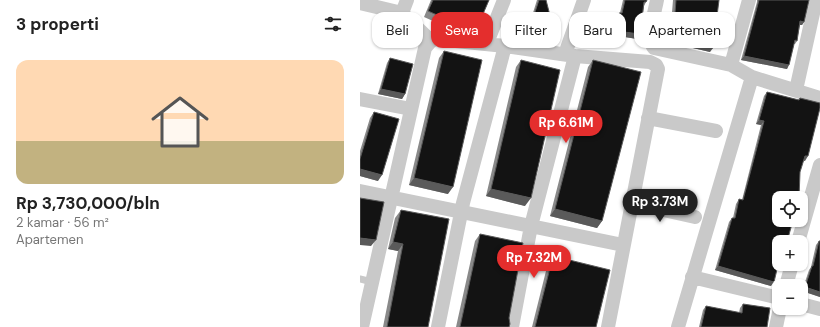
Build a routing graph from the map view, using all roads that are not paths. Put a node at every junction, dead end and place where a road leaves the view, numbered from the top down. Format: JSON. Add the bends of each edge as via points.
{"nodes":[{"id":1,"x":504,"y":0,"type":"edge"},
{"id":2,"x":584,"y":0,"type":"edge"},
{"id":3,"x":658,"y":0,"type":"edge"},
{"id":4,"x":749,"y":0,"type":"edge"},
{"id":5,"x":816,"y":0,"type":"edge"},
{"id":6,"x":360,"y":3,"type":"edge"},
{"id":7,"x":405,"y":6,"type":"edge"},
{"id":8,"x":493,"y":30,"type":"edge"},
{"id":9,"x":431,"y":41,"type":"joint"},
{"id":10,"x":504,"y":48,"type":"edge"},
{"id":11,"x":519,"y":48,"type":"edge"},
{"id":12,"x":570,"y":55,"type":"junction"},
{"id":13,"x":731,"y":65,"type":"junction"},
{"id":14,"x":752,"y":77,"type":"junction"},
{"id":15,"x":796,"y":90,"type":"junction"},
{"id":16,"x":820,"y":98,"type":"edge"},
{"id":17,"x":360,"y":99,"type":"edge"},
{"id":18,"x":410,"y":109,"type":"junction"},
{"id":19,"x":648,"y":118,"type":"junction"},
{"id":20,"x":716,"y":131,"type":"dead end"},
{"id":21,"x":820,"y":164,"type":"edge"},
{"id":22,"x":360,"y":191,"type":"edge"},
{"id":23,"x":390,"y":198,"type":"junction"},
{"id":24,"x":632,"y":203,"type":"junction"},
{"id":25,"x":462,"y":211,"type":"junction"},
{"id":26,"x":695,"y":217,"type":"dead end"},
{"id":27,"x":531,"y":226,"type":"junction"},
{"id":28,"x":800,"y":235,"type":"edge"},
{"id":29,"x":623,"y":245,"type":"junction"},
{"id":30,"x":692,"y":277,"type":"junction"},
{"id":31,"x":366,"y":280,"type":"edge"},
{"id":32,"x":772,"y":296,"type":"edge"},
{"id":33,"x":808,"y":306,"type":"edge"},
{"id":34,"x":820,"y":309,"type":"edge"},
{"id":35,"x":779,"y":315,"type":"edge"},
{"id":36,"x":362,"y":327,"type":"edge"},
{"id":37,"x":438,"y":327,"type":"edge"},
{"id":38,"x":512,"y":327,"type":"edge"},
{"id":39,"x":608,"y":327,"type":"edge"},
{"id":40,"x":678,"y":327,"type":"edge"},
{"id":41,"x":776,"y":327,"type":"edge"}],
"edges":[{"from":1,"to":8,"type":"street"},
{"from":2,"to":12,"type":"street"},
{"from":3,"to":13,"type":"street","via":[[651,37],[654,48]]},
{"from":4,"to":13,"type":"street"},
{"from":5,"to":15,"type":"street"},
{"from":6,"to":7,"type":"street"},
{"from":7,"to":9,"type":"street"},
{"from":9,"to":18,"type":"street","via":[[425,48]]},
{"from":10,"to":25,"type":"street"},
{"from":11,"to":12,"type":"street"},
{"from":12,"to":19,"type":"street","via":[[650,62],[656,65],[659,71]]},
{"from":12,"to":27,"type":"street"},
{"from":13,"to":14,"type":"street"},
{"from":14,"to":15,"type":"street"},
{"from":14,"to":30,"type":"street"},
{"from":15,"to":16,"type":"street"},
{"from":17,"to":18,"type":"street"},
{"from":18,"to":23,"type":"street"},
{"from":19,"to":20,"type":"street"},
{"from":19,"to":24,"type":"street"},
{"from":21,"to":28,"type":"street"},
{"from":22,"to":23,"type":"street"},
{"from":23,"to":25,"type":"street"},
{"from":23,"to":31,"type":"street"},
{"from":24,"to":26,"type":"street"},
{"from":24,"to":29,"type":"street"},
{"from":25,"to":27,"type":"street"},
{"from":25,"to":37,"type":"street"},
{"from":27,"to":29,"type":"street"},
{"from":27,"to":38,"type":"street"},
{"from":29,"to":39,"type":"street"},
{"from":30,"to":32,"type":"street"},
{"from":30,"to":40,"type":"street"},
{"from":31,"to":36,"type":"street"},
{"from":33,"to":34,"type":"street"},
{"from":35,"to":41,"type":"street"}]}
